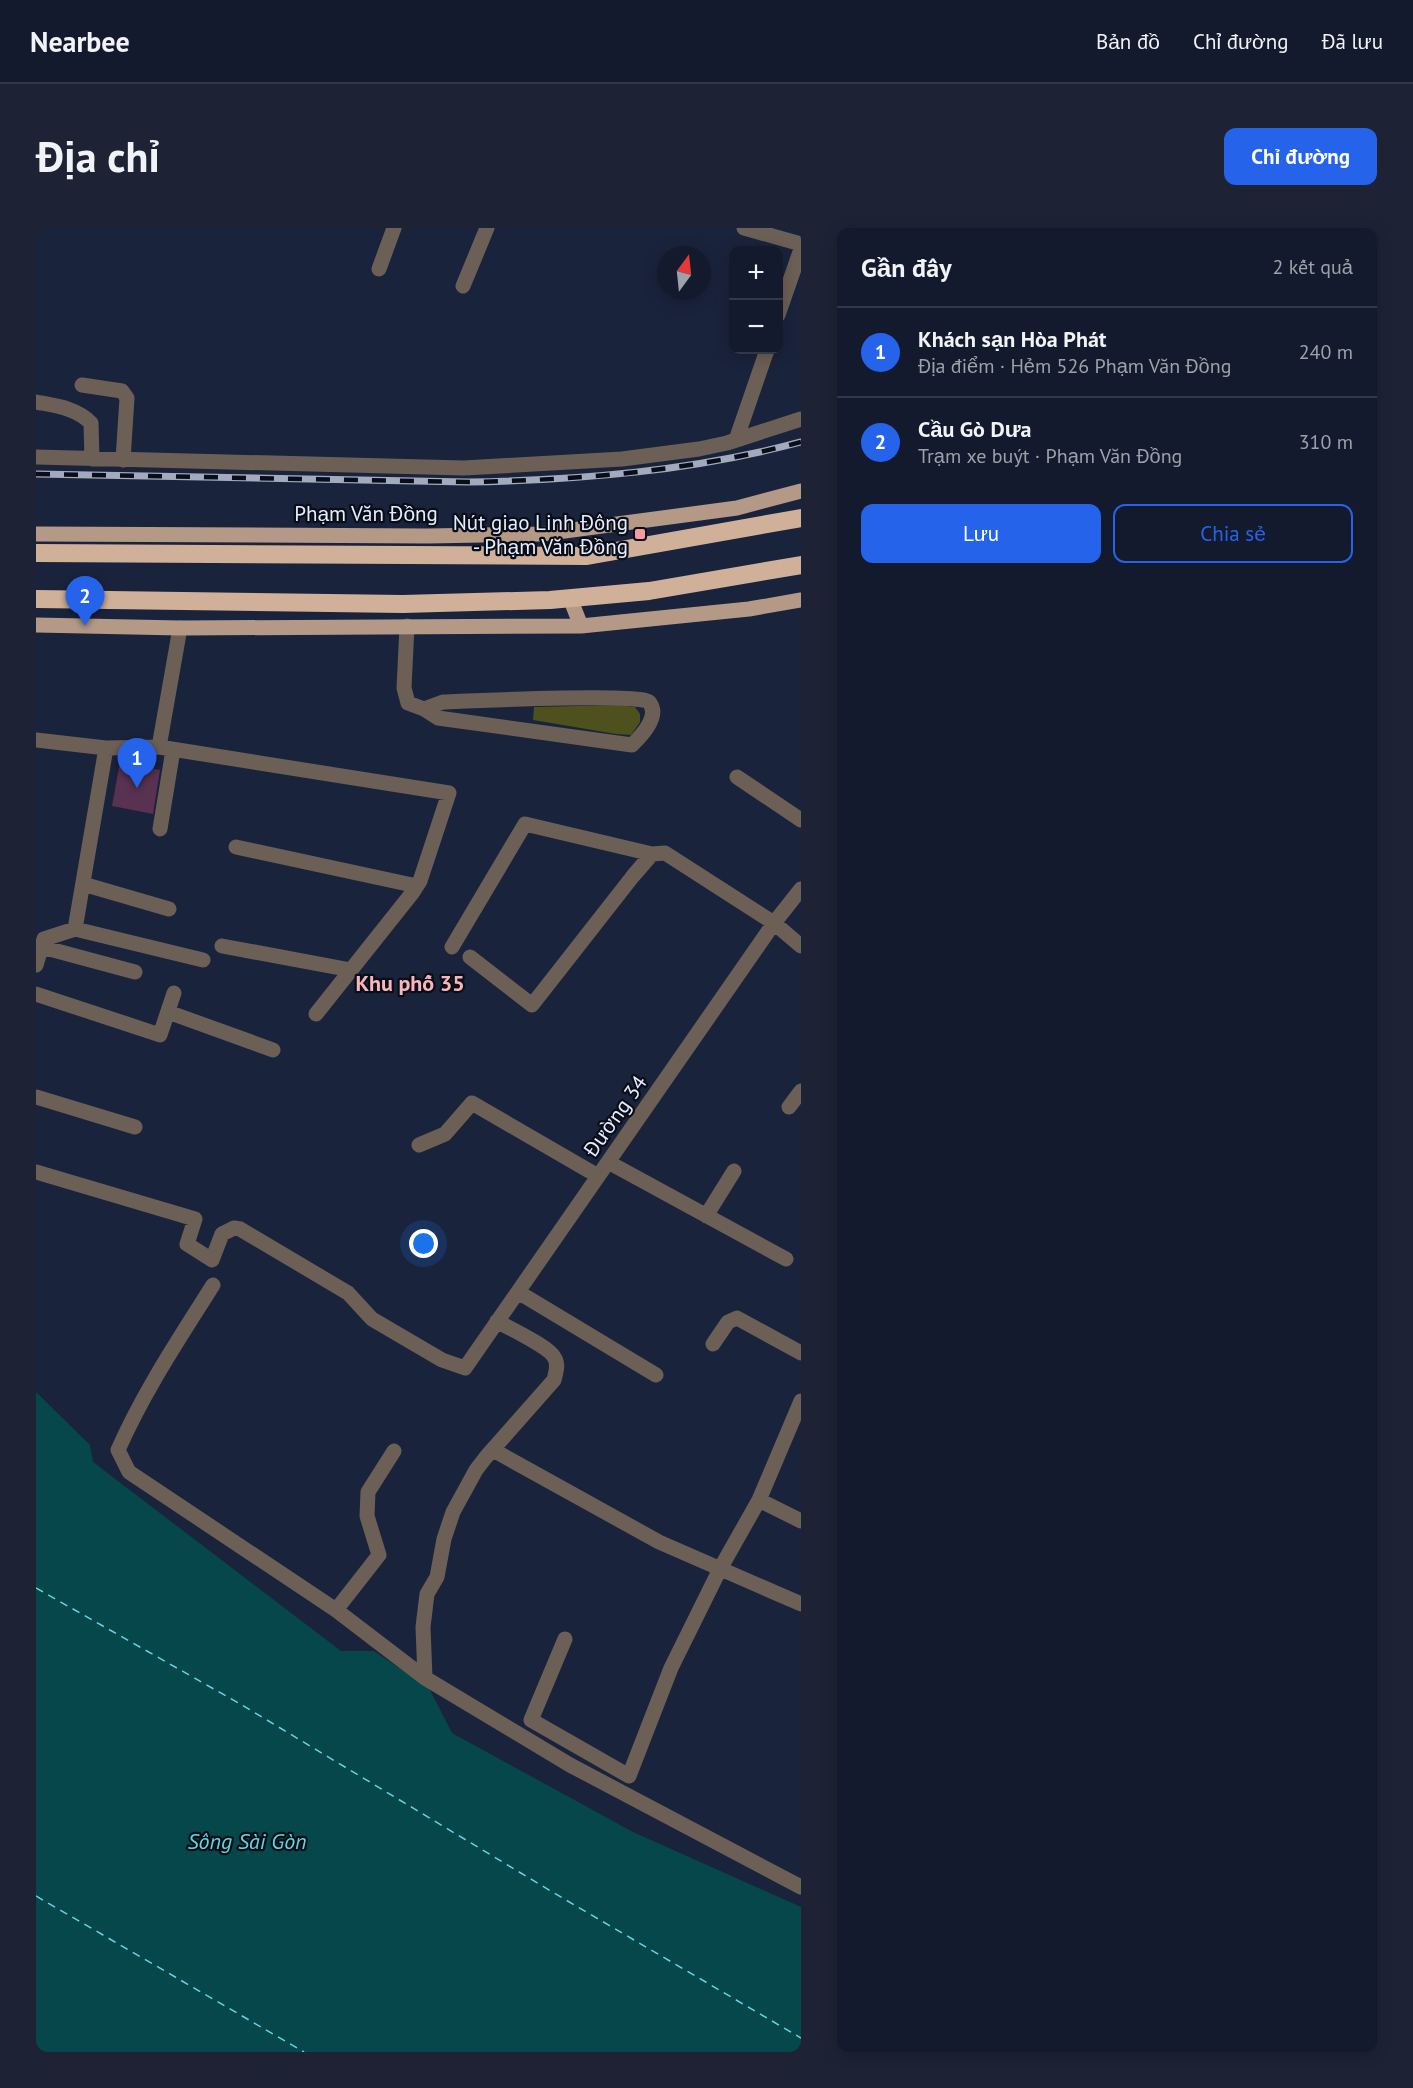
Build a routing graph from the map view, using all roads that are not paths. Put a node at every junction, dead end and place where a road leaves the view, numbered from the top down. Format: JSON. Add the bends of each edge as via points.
{"nodes":[{"id":1,"x":394,"y":228,"type":"edge"},
{"id":2,"x":487,"y":228,"type":"edge"},
{"id":3,"x":744,"y":228,"type":"edge"},
{"id":4,"x":801,"y":244,"type":"edge"},
{"id":5,"x":801,"y":249,"type":"edge"},
{"id":6,"x":379,"y":269,"type":"dead end"},
{"id":7,"x":463,"y":286,"type":"dead end"},
{"id":8,"x":783,"y":301,"type":"edge"},
{"id":9,"x":766,"y":354,"type":"edge"},
{"id":10,"x":82,"y":385,"type":"dead end"},
{"id":11,"x":36,"y":402,"type":"edge"},
{"id":12,"x":801,"y":419,"type":"edge"},
{"id":13,"x":736,"y":440,"type":"junction"},
{"id":14,"x":36,"y":457,"type":"edge"},
{"id":15,"x":92,"y":459,"type":"junction"},
{"id":16,"x":123,"y":460,"type":"junction"},
{"id":17,"x":801,"y":491,"type":"edge"},
{"id":18,"x":801,"y":518,"type":"edge"},
{"id":19,"x":36,"y":534,"type":"edge"},
{"id":20,"x":36,"y":553,"type":"edge"},
{"id":21,"x":801,"y":565,"type":"edge"},
{"id":22,"x":570,"y":598,"type":"junction"},
{"id":23,"x":36,"y":599,"type":"edge"},
{"id":24,"x":801,"y":600,"type":"edge"},
{"id":25,"x":36,"y":624,"type":"edge"},
{"id":26,"x":407,"y":626,"type":"junction"},
{"id":27,"x":581,"y":626,"type":"junction"},
{"id":28,"x":180,"y":628,"type":"junction"},
{"id":29,"x":424,"y":709,"type":"junction"},
{"id":30,"x":36,"y":740,"type":"edge"},
{"id":31,"x":106,"y":748,"type":"junction"},
{"id":32,"x":166,"y":748,"type":"junction"},
{"id":33,"x":737,"y":777,"type":"dead end"},
{"id":34,"x":801,"y":820,"type":"edge"},
{"id":35,"x":160,"y":829,"type":"dead end"},
{"id":36,"x":236,"y":848,"type":"dead end"},
{"id":37,"x":652,"y":854,"type":"junction"},
{"id":38,"x":83,"y":884,"type":"junction"},
{"id":39,"x":417,"y":886,"type":"junction"},
{"id":40,"x":801,"y":889,"type":"edge"},
{"id":41,"x":169,"y":909,"type":"dead end"},
{"id":42,"x":774,"y":923,"type":"junction"},
{"id":43,"x":75,"y":930,"type":"junction"},
{"id":44,"x":222,"y":946,"type":"dead end"},
{"id":45,"x":801,"y":946,"type":"edge"},
{"id":46,"x":42,"y":947,"type":"junction"},
{"id":47,"x":452,"y":947,"type":"dead end"},
{"id":48,"x":470,"y":957,"type":"dead end"},
{"id":49,"x":203,"y":960,"type":"dead end"},
{"id":50,"x":36,"y":965,"type":"edge"},
{"id":51,"x":351,"y":970,"type":"junction"},
{"id":52,"x":135,"y":972,"type":"dead end"},
{"id":53,"x":174,"y":993,"type":"dead end"},
{"id":54,"x":36,"y":994,"type":"edge"},
{"id":55,"x":168,"y":1012,"type":"junction"},
{"id":56,"x":316,"y":1014,"type":"dead end"},
{"id":57,"x":273,"y":1050,"type":"dead end"},
{"id":58,"x":801,"y":1091,"type":"edge"},
{"id":59,"x":36,"y":1097,"type":"edge"},
{"id":60,"x":789,"y":1107,"type":"dead end"},
{"id":61,"x":135,"y":1127,"type":"dead end"},
{"id":62,"x":419,"y":1146,"type":"dead end"},
{"id":63,"x":608,"y":1162,"type":"junction"},
{"id":64,"x":36,"y":1172,"type":"edge"},
{"id":65,"x":734,"y":1172,"type":"dead end"},
{"id":66,"x":598,"y":1176,"type":"junction"},
{"id":67,"x":706,"y":1216,"type":"junction"},
{"id":68,"x":786,"y":1259,"type":"dead end"},
{"id":69,"x":213,"y":1285,"type":"dead end"},
{"id":70,"x":518,"y":1292,"type":"junction"},
{"id":71,"x":497,"y":1322,"type":"junction"},
{"id":72,"x":713,"y":1344,"type":"dead end"},
{"id":73,"x":801,"y":1353,"type":"edge"},
{"id":74,"x":656,"y":1376,"type":"dead end"},
{"id":75,"x":801,"y":1401,"type":"edge"},
{"id":76,"x":493,"y":1450,"type":"junction"},
{"id":77,"x":394,"y":1451,"type":"dead end"},
{"id":78,"x":759,"y":1500,"type":"junction"},
{"id":79,"x":801,"y":1521,"type":"edge"},
{"id":80,"x":720,"y":1569,"type":"junction"},
{"id":81,"x":801,"y":1604,"type":"edge"},
{"id":82,"x":336,"y":1611,"type":"junction"},
{"id":83,"x":565,"y":1639,"type":"dead end"},
{"id":84,"x":425,"y":1677,"type":"junction"},
{"id":85,"x":801,"y":1887,"type":"edge"}],
"edges":[{"from":1,"to":6,"type":"street"},
{"from":2,"to":7,"type":"street"},
{"from":3,"to":4,"type":"street"},
{"from":5,"to":8,"type":"street"},
{"from":9,"to":13,"type":"street"},
{"from":10,"to":16,"type":"street","via":[[122,391],[127,398]]},
{"from":11,"to":15,"type":"street","via":[[73,410],[92,423]]},
{"from":12,"to":13,"type":"street"},
{"from":13,"to":16,"type":"street","via":[[622,459],[464,468]]},
{"from":14,"to":15,"type":"street"},
{"from":15,"to":16,"type":"street"},
{"from":17,"to":19,"type":"main road","name":"Phạm Văn Đồng","via":[[737,508],[542,534]]},
{"from":18,"to":20,"type":"highway","name":"Phạm Văn Đồng","via":[[587,556]]},
{"from":21,"to":22,"type":"highway","via":[[649,591]]},
{"from":22,"to":23,"type":"highway","via":[[403,603]]},
{"from":22,"to":27,"type":"main road"},
{"from":24,"to":27,"type":"main road"},
{"from":25,"to":28,"type":"main road"},
{"from":26,"to":27,"type":"main road"},
{"from":26,"to":28,"type":"main road"},
{"from":26,"to":29,"type":"street","via":[[404,688],[408,703]]},
{"from":28,"to":32,"type":"street"},
{"from":29,"to":29,"type":"street","via":[[438,718],[632,745],[650,722],[652,708],[645,699],[616,698],[443,702]]},
{"from":30,"to":31,"type":"street"},
{"from":31,"to":32,"type":"street"},
{"from":31,"to":38,"type":"street"},
{"from":32,"to":35,"type":"street"},
{"from":32,"to":39,"type":"street","via":[[449,793]]},
{"from":33,"to":34,"type":"street"},
{"from":36,"to":39,"type":"street"},
{"from":37,"to":42,"type":"street","via":[[665,853]]},
{"from":37,"to":47,"type":"street","via":[[525,824]]},
{"from":37,"to":48,"type":"street","via":[[532,1005]]},
{"from":38,"to":41,"type":"street"},
{"from":38,"to":43,"type":"street"},
{"from":39,"to":51,"type":"street"},
{"from":40,"to":42,"type":"street","name":"Đường 34"},
{"from":42,"to":45,"type":"street"},
{"from":42,"to":63,"type":"street","name":"Đường 34"},
{"from":43,"to":46,"type":"street","via":[[44,939]]},
{"from":43,"to":49,"type":"street"},
{"from":44,"to":51,"type":"street"},
{"from":46,"to":50,"type":"street"},
{"from":46,"to":52,"type":"street"},
{"from":51,"to":56,"type":"street"},
{"from":53,"to":55,"type":"street"},
{"from":54,"to":55,"type":"street","via":[[160,1035]]},
{"from":55,"to":57,"type":"street"},
{"from":58,"to":60,"type":"street"},
{"from":59,"to":61,"type":"street"},
{"from":62,"to":66,"type":"street","via":[[446,1134],[472,1102]]},
{"from":63,"to":66,"type":"street","name":"Đường 34"},
{"from":63,"to":67,"type":"street"},
{"from":64,"to":71,"type":"street","name":"Đường 34","via":[[195,1219],[187,1245],[212,1260],[222,1234],[240,1229],[348,1293],[372,1319],[441,1360],[465,1368]]},
{"from":65,"to":67,"type":"street"},
{"from":66,"to":70,"type":"street","name":"Đường 34"},
{"from":67,"to":68,"type":"street"},
{"from":69,"to":82,"type":"street","via":[[135,1413],[118,1450],[129,1473]]},
{"from":70,"to":71,"type":"street","name":"Đường 34"},
{"from":70,"to":74,"type":"street"},
{"from":71,"to":76,"type":"street","via":[[546,1349],[555,1357],[558,1368],[554,1380]]},
{"from":72,"to":73,"type":"street","via":[[728,1322],[737,1318]]},
{"from":75,"to":78,"type":"street"},
{"from":76,"to":80,"type":"street","via":[[659,1542]]},
{"from":76,"to":84,"type":"street","via":[[476,1470],[453,1512],[437,1577],[427,1594],[423,1627]]},
{"from":77,"to":82,"type":"street","via":[[368,1492],[368,1516],[380,1554]]},
{"from":78,"to":79,"type":"street"},
{"from":78,"to":80,"type":"street"},
{"from":80,"to":81,"type":"street"},
{"from":80,"to":83,"type":"street","via":[[671,1668],[629,1776],[531,1720]]},
{"from":82,"to":84,"type":"street"},
{"from":84,"to":85,"type":"street","via":[[570,1765]]}]}
